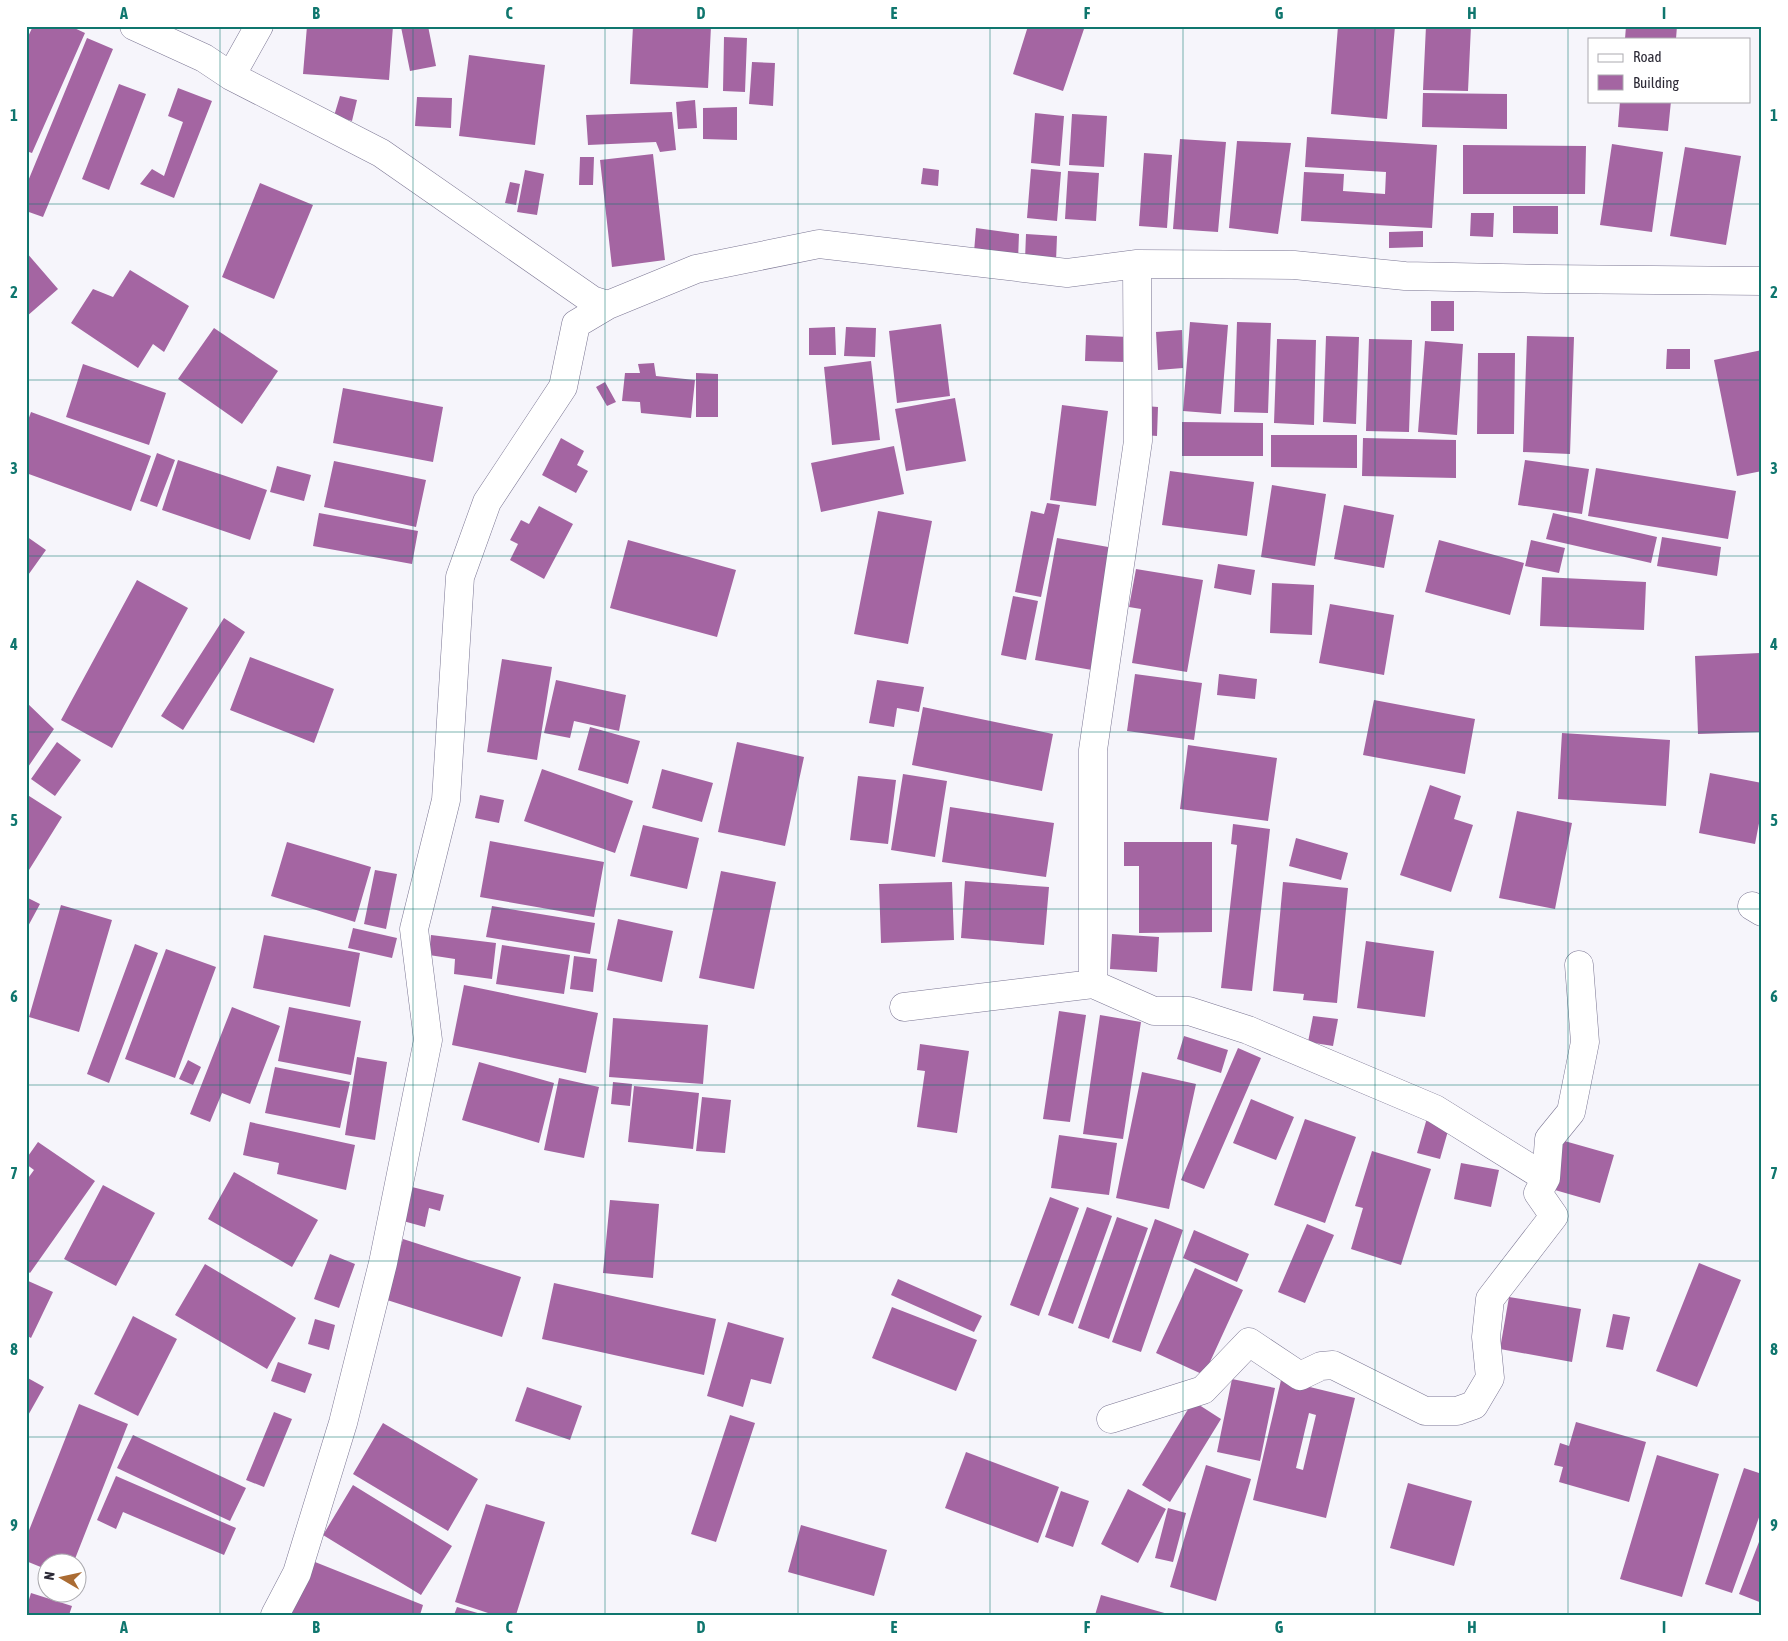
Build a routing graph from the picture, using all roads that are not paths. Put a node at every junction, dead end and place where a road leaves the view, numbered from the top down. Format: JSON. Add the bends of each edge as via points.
{"nodes":[{"id":1,"x":134,"y":26,"type":"edge"},
{"id":2,"x":259,"y":26,"type":"edge"},
{"id":3,"x":231,"y":76,"type":"junction"},
{"id":4,"x":1137,"y":264,"type":"junction"},
{"id":5,"x":1762,"y":281,"type":"edge"},
{"id":6,"x":608,"y":305,"type":"junction"},
{"id":7,"x":1579,"y":965,"type":"dead end"},
{"id":8,"x":1092,"y":984,"type":"junction"},
{"id":9,"x":904,"y":1007,"type":"dead end"},
{"id":10,"x":1546,"y":1178,"type":"junction"},
{"id":11,"x":1111,"y":1419,"type":"dead end"},
{"id":12,"x":275,"y":1615,"type":"edge"}],
"edges":[{"from":1,"to":3,"type":"street","via":[[204,58]]},
{"from":2,"to":3,"type":"street"},
{"from":3,"to":6,"type":"street","via":[[380,153],[592,300]]},
{"from":4,"to":5,"type":"street","via":[[1294,265],[1405,276]]},
{"from":4,"to":6,"type":"street","via":[[1066,272],[819,244],[696,269]]},
{"from":4,"to":8,"type":"street","via":[[1138,441],[1094,750]]},
{"from":6,"to":12,"type":"street","via":[[576,324],[563,387],[487,502],[460,577],[446,800],[414,928],[428,1040],[383,1263],[343,1423],[297,1573]]},
{"from":7,"to":10,"type":"street","via":[[1585,1042],[1571,1112],[1549,1139]]},
{"from":8,"to":9,"type":"street"},
{"from":8,"to":10,"type":"street","via":[[1154,1011],[1189,1011],[1248,1030],[1435,1109]]},
{"from":10,"to":11,"type":"street","via":[[1538,1193],[1554,1216],[1490,1299],[1486,1337],[1490,1378],[1474,1406],[1458,1411],[1425,1411],[1333,1365],[1321,1366],[1300,1376],[1249,1342],[1203,1390]]}]}
